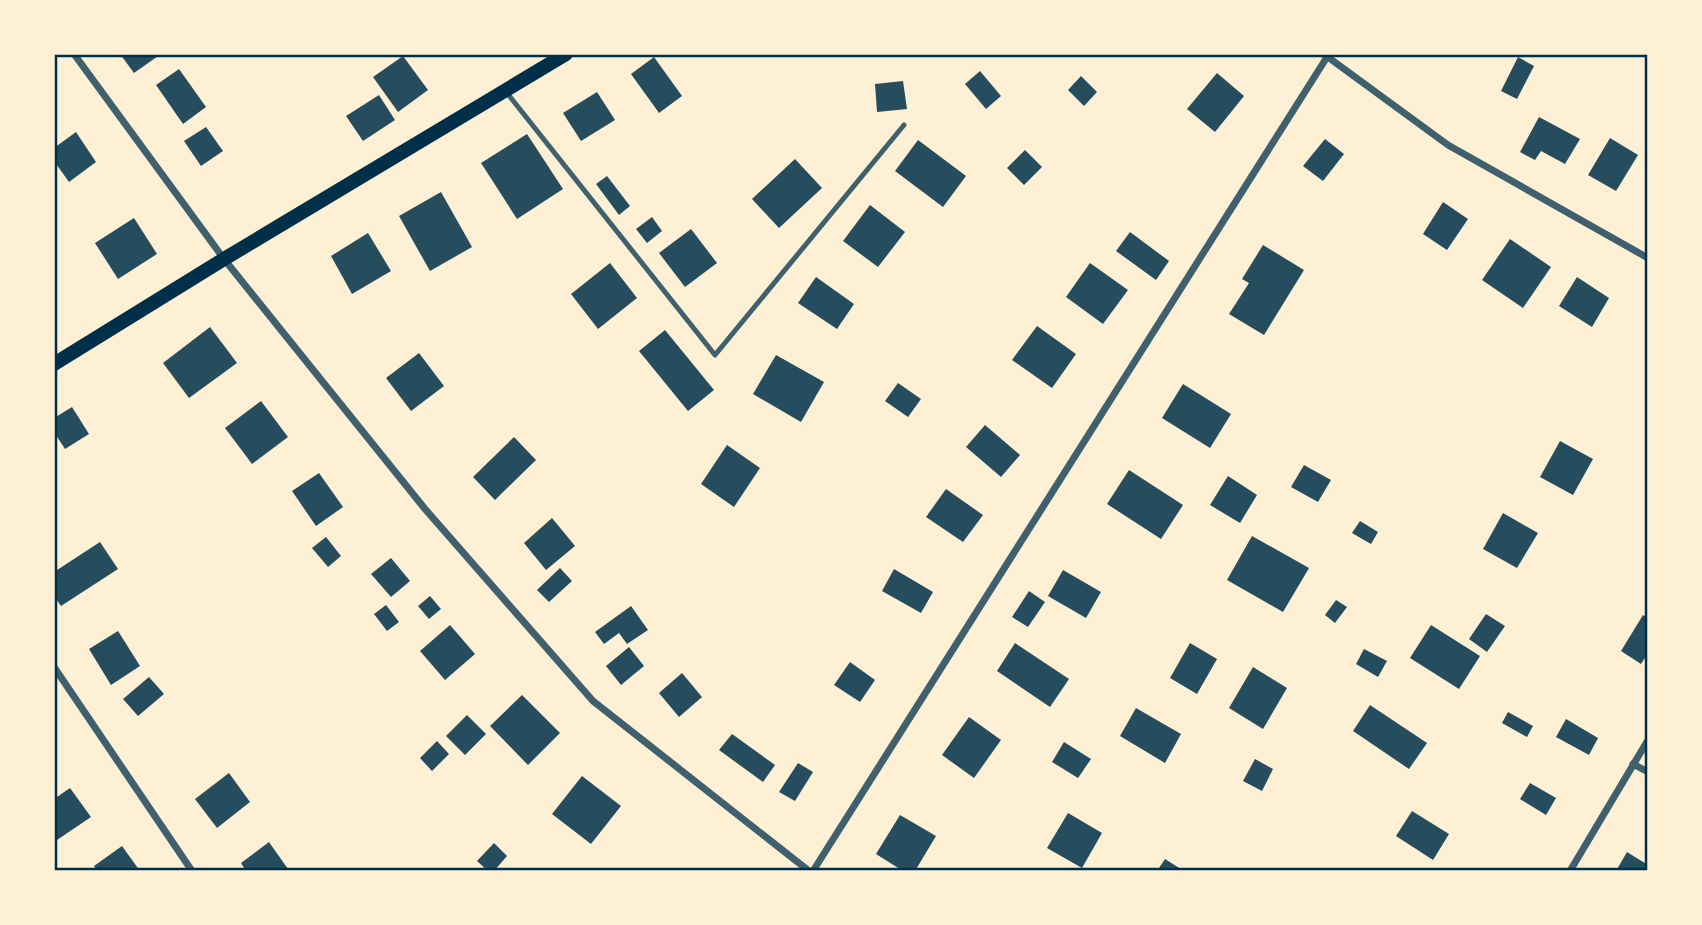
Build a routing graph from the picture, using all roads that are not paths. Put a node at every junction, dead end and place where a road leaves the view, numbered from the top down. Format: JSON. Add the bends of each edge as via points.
{"nodes":[{"id":1,"x":74,"y":54,"type":"edge"},
{"id":2,"x":566,"y":54,"type":"edge"},
{"id":3,"x":1326,"y":55,"type":"edge"},
{"id":4,"x":505,"y":90,"type":"junction"},
{"id":5,"x":904,"y":125,"type":"dead end"},
{"id":6,"x":1648,"y":258,"type":"edge"},
{"id":7,"x":224,"y":259,"type":"junction"},
{"id":8,"x":54,"y":364,"type":"edge"},
{"id":9,"x":54,"y":667,"type":"edge"},
{"id":10,"x":1648,"y":740,"type":"edge"},
{"id":11,"x":1633,"y":764,"type":"junction"},
{"id":12,"x":1648,"y":772,"type":"edge"},
{"id":13,"x":192,"y":871,"type":"edge"},
{"id":14,"x":811,"y":871,"type":"edge"},
{"id":15,"x":1570,"y":871,"type":"edge"}],
"edges":[{"from":1,"to":7,"type":"street"},
{"from":2,"to":4,"type":"main road"},
{"from":3,"to":6,"type":"street","via":[[1448,145]]},
{"from":3,"to":14,"type":"street"},
{"from":4,"to":5,"type":"lane","via":[[715,355]]},
{"from":4,"to":7,"type":"main road"},
{"from":7,"to":8,"type":"main road"},
{"from":7,"to":14,"type":"street","via":[[425,509],[593,701]]},
{"from":9,"to":13,"type":"street"},
{"from":10,"to":11,"type":"street"},
{"from":11,"to":12,"type":"street"},
{"from":11,"to":15,"type":"street"}]}
